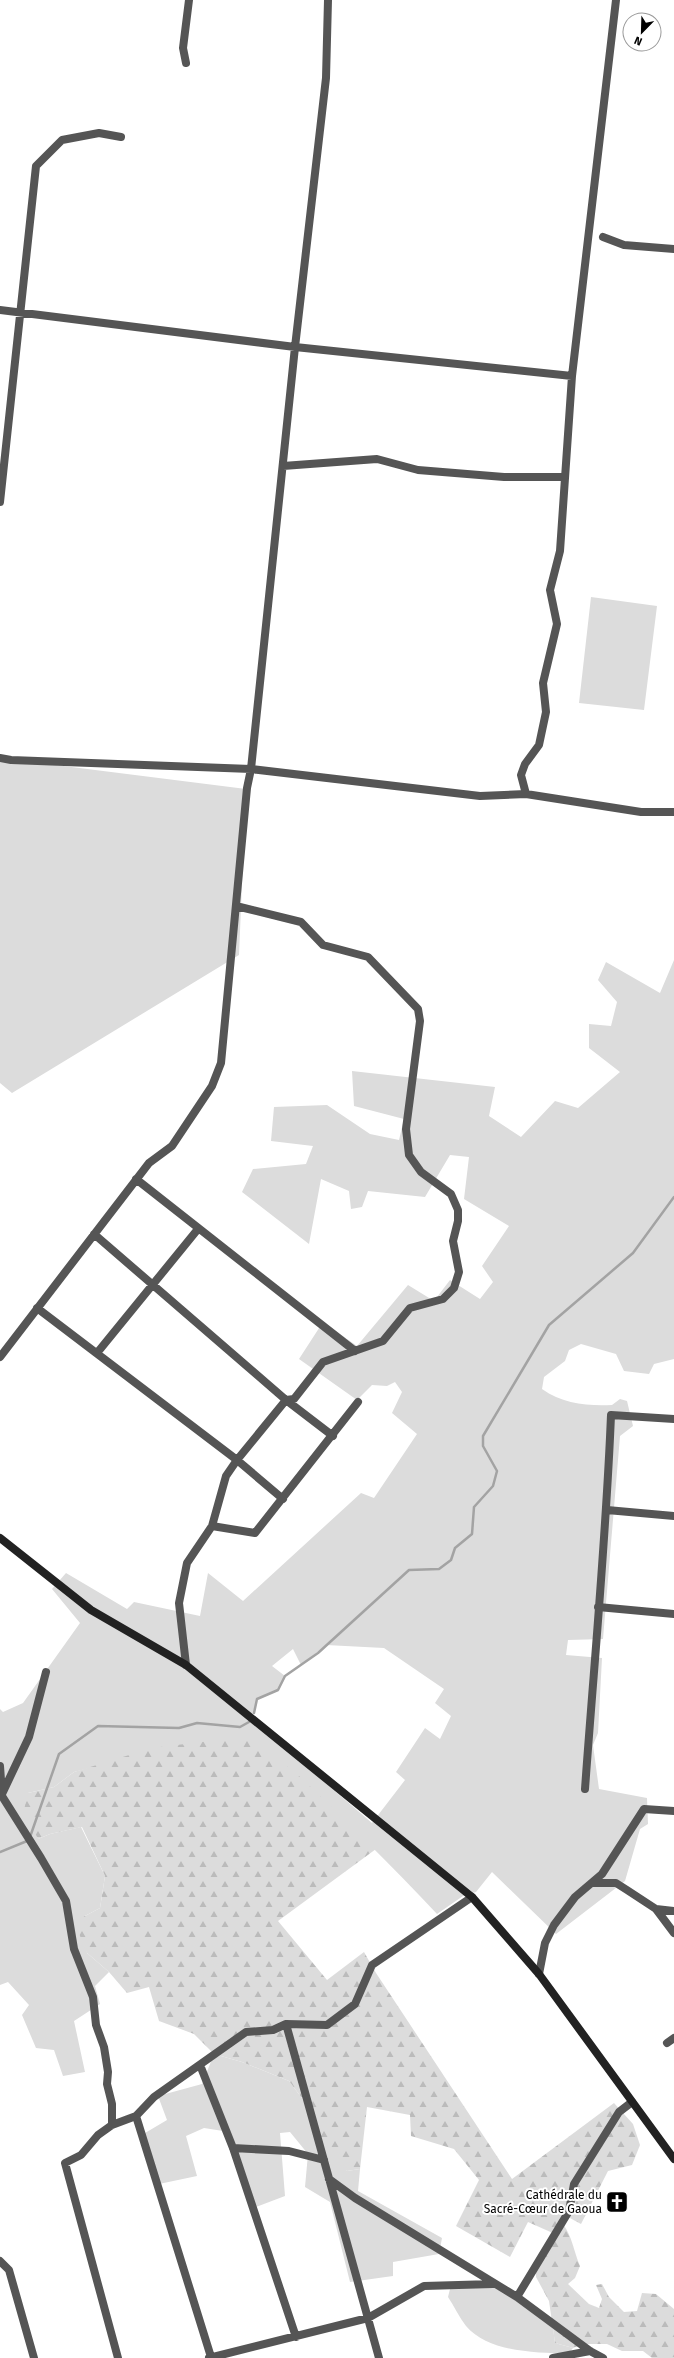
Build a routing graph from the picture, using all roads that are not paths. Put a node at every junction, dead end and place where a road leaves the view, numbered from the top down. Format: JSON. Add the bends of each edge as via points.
{"nodes":[{"id":1,"x":188,"y":0,"type":"edge"},
{"id":2,"x":328,"y":0,"type":"edge"},
{"id":3,"x":616,"y":0,"type":"edge"},
{"id":4,"x":186,"y":63,"type":"dead end"},
{"id":5,"x":121,"y":137,"type":"dead end"},
{"id":6,"x":603,"y":237,"type":"dead end"},
{"id":7,"x":674,"y":249,"type":"edge"},
{"id":8,"x":0,"y":310,"type":"edge"},
{"id":9,"x":20,"y":312,"type":"junction"},
{"id":10,"x":295,"y":347,"type":"junction"},
{"id":11,"x":572,"y":376,"type":"junction"},
{"id":12,"x":3,"y":427,"type":"edge"},
{"id":13,"x":283,"y":466,"type":"junction"},
{"id":14,"x":564,"y":477,"type":"junction"},
{"id":15,"x":0,"y":502,"type":"edge"},
{"id":16,"x":0,"y":758,"type":"edge"},
{"id":17,"x":251,"y":769,"type":"junction"},
{"id":18,"x":526,"y":794,"type":"junction"},
{"id":19,"x":674,"y":812,"type":"edge"},
{"id":20,"x":236,"y":906,"type":"junction"},
{"id":21,"x":136,"y":1179,"type":"junction"},
{"id":22,"x":198,"y":1229,"type":"junction"},
{"id":23,"x":94,"y":1234,"type":"junction"},
{"id":24,"x":153,"y":1284,"type":"junction"},
{"id":25,"x":38,"y":1308,"type":"junction"},
{"id":26,"x":355,"y":1351,"type":"junction"},
{"id":27,"x":97,"y":1353,"type":"junction"},
{"id":28,"x":0,"y":1357,"type":"edge"},
{"id":29,"x":286,"y":1400,"type":"junction"},
{"id":30,"x":358,"y":1402,"type":"dead end"},
{"id":31,"x":674,"y":1419,"type":"edge"},
{"id":32,"x":333,"y":1436,"type":"junction"},
{"id":33,"x":237,"y":1460,"type":"junction"},
{"id":34,"x":283,"y":1498,"type":"junction"},
{"id":35,"x":607,"y":1510,"type":"junction"},
{"id":36,"x":674,"y":1516,"type":"edge"},
{"id":37,"x":212,"y":1526,"type":"junction"},
{"id":38,"x":0,"y":1538,"type":"edge"},
{"id":39,"x":598,"y":1607,"type":"junction"},
{"id":40,"x":674,"y":1614,"type":"edge"},
{"id":41,"x":186,"y":1665,"type":"junction"},
{"id":42,"x":46,"y":1672,"type":"dead end"},
{"id":43,"x":0,"y":1766,"type":"edge"},
{"id":44,"x":585,"y":1789,"type":"dead end"},
{"id":45,"x":1,"y":1793,"type":"edge"},
{"id":46,"x":674,"y":1811,"type":"edge"},
{"id":47,"x":594,"y":1883,"type":"junction"},
{"id":48,"x":472,"y":1897,"type":"junction"},
{"id":49,"x":656,"y":1909,"type":"junction"},
{"id":50,"x":674,"y":1911,"type":"edge"},
{"id":51,"x":674,"y":1933,"type":"edge"},
{"id":52,"x":538,"y":1974,"type":"junction"},
{"id":53,"x":286,"y":2024,"type":"junction"},
{"id":54,"x":200,"y":2065,"type":"junction"},
{"id":55,"x":632,"y":2102,"type":"junction"},
{"id":56,"x":136,"y":2116,"type":"junction"},
{"id":57,"x":112,"y":2125,"type":"junction"},
{"id":58,"x":233,"y":2148,"type":"junction"},
{"id":59,"x":674,"y":2159,"type":"edge"},
{"id":60,"x":324,"y":2160,"type":"junction"},
{"id":61,"x":329,"y":2179,"type":"junction"},
{"id":62,"x":0,"y":2261,"type":"edge"},
{"id":63,"x":494,"y":2284,"type":"junction"},
{"id":64,"x":517,"y":2297,"type":"junction"},
{"id":65,"x":368,"y":2318,"type":"junction"},
{"id":66,"x":296,"y":2337,"type":"junction"},
{"id":67,"x":590,"y":2351,"type":"junction"},
{"id":68,"x":34,"y":2358,"type":"edge"},
{"id":69,"x":118,"y":2358,"type":"edge"},
{"id":70,"x":210,"y":2358,"type":"edge"},
{"id":71,"x":379,"y":2358,"type":"edge"},
{"id":72,"x":553,"y":2358,"type":"edge"},
{"id":73,"x":603,"y":2358,"type":"edge"}],
"edges":[{"from":1,"to":4,"type":"street","via":[[183,48]]},
{"from":2,"to":10,"type":"street","via":[[326,78]]},
{"from":3,"to":11,"type":"street"},
{"from":5,"to":9,"type":"street","via":[[99,133],[62,140],[36,166]]},
{"from":6,"to":7,"type":"street","via":[[624,244]]},
{"from":8,"to":9,"type":"street"},
{"from":9,"to":10,"type":"street"},
{"from":9,"to":12,"type":"street"},
{"from":10,"to":11,"type":"street"},
{"from":10,"to":13,"type":"street"},
{"from":11,"to":14,"type":"street"},
{"from":12,"to":15,"type":"street"},
{"from":13,"to":14,"type":"street","via":[[377,459],[418,470],[504,477]]},
{"from":13,"to":17,"type":"street"},
{"from":14,"to":18,"type":"street","via":[[560,551],[550,590],[557,624],[542,683],[546,712],[539,745],[525,764],[521,775]]},
{"from":16,"to":17,"type":"street"},
{"from":17,"to":18,"type":"street","via":[[480,796]]},
{"from":17,"to":20,"type":"street"},
{"from":18,"to":19,"type":"street","via":[[641,812]]},
{"from":20,"to":21,"type":"street","via":[[221,1063],[212,1086],[172,1146],[149,1163]]},
{"from":20,"to":26,"type":"street","via":[[301,922],[323,945],[368,957],[418,1009],[420,1021],[406,1129],[409,1155],[421,1172],[451,1194],[458,1210],[453,1241],[459,1272],[454,1288],[443,1299],[410,1308],[383,1341]]},
{"from":21,"to":22,"type":"street"},
{"from":21,"to":23,"type":"street"},
{"from":22,"to":24,"type":"street"},
{"from":22,"to":26,"type":"street"},
{"from":23,"to":24,"type":"street"},
{"from":23,"to":25,"type":"street"},
{"from":24,"to":27,"type":"street"},
{"from":24,"to":29,"type":"street"},
{"from":25,"to":27,"type":"street"},
{"from":25,"to":28,"type":"street"},
{"from":26,"to":29,"type":"street","via":[[323,1362],[294,1398]]},
{"from":27,"to":33,"type":"street"},
{"from":29,"to":32,"type":"street"},
{"from":29,"to":33,"type":"street"},
{"from":30,"to":32,"type":"street"},
{"from":31,"to":35,"type":"street","via":[[611,1415]]},
{"from":32,"to":34,"type":"street"},
{"from":33,"to":34,"type":"street"},
{"from":33,"to":37,"type":"street","via":[[226,1476]]},
{"from":34,"to":37,"type":"street","via":[[255,1534]]},
{"from":35,"to":36,"type":"street"},
{"from":35,"to":39,"type":"street"},
{"from":37,"to":41,"type":"street","via":[[187,1563],[179,1603]]},
{"from":38,"to":41,"type":"main road","via":[[91,1610]]},
{"from":39,"to":40,"type":"street"},
{"from":39,"to":44,"type":"street"},
{"from":41,"to":48,"type":"main road"},
{"from":42,"to":45,"type":"street","via":[[29,1737]]},
{"from":43,"to":45,"type":"street"},
{"from":45,"to":57,"type":"street","via":[[66,1902],[74,1949],[93,1997],[96,2025],[104,2047],[107,2084],[112,2104]]},
{"from":46,"to":47,"type":"street","via":[[644,1808]]},
{"from":47,"to":49,"type":"street","via":[[616,1883]]},
{"from":47,"to":52,"type":"street","via":[[575,1897],[554,1925],[545,1943]]},
{"from":48,"to":52,"type":"main road"},
{"from":48,"to":53,"type":"street","via":[[372,1965],[356,2004],[327,2025]]},
{"from":49,"to":50,"type":"street"},
{"from":49,"to":51,"type":"street"},
{"from":52,"to":55,"type":"main road"},
{"from":53,"to":54,"type":"street","via":[[274,2030],[246,2032]]},
{"from":53,"to":60,"type":"street"},
{"from":54,"to":56,"type":"street","via":[[154,2097]]},
{"from":54,"to":58,"type":"street"},
{"from":55,"to":59,"type":"main road"},
{"from":55,"to":64,"type":"street","via":[[619,2112],[574,2184],[569,2211]]},
{"from":56,"to":57,"type":"street"},
{"from":56,"to":70,"type":"street"},
{"from":57,"to":69,"type":"street","via":[[98,2135],[81,2155],[65,2163]]},
{"from":58,"to":60,"type":"street","via":[[289,2151]]},
{"from":58,"to":66,"type":"street"},
{"from":60,"to":61,"type":"street"},
{"from":61,"to":63,"type":"street","via":[[355,2198]]},
{"from":61,"to":65,"type":"street"},
{"from":62,"to":68,"type":"street","via":[[9,2270]]},
{"from":63,"to":64,"type":"street"},
{"from":63,"to":65,"type":"street","via":[[424,2286]]},
{"from":64,"to":67,"type":"street"},
{"from":65,"to":66,"type":"street"},
{"from":65,"to":71,"type":"street"},
{"from":66,"to":70,"type":"street"},
{"from":67,"to":72,"type":"street"},
{"from":67,"to":73,"type":"street"}]}
